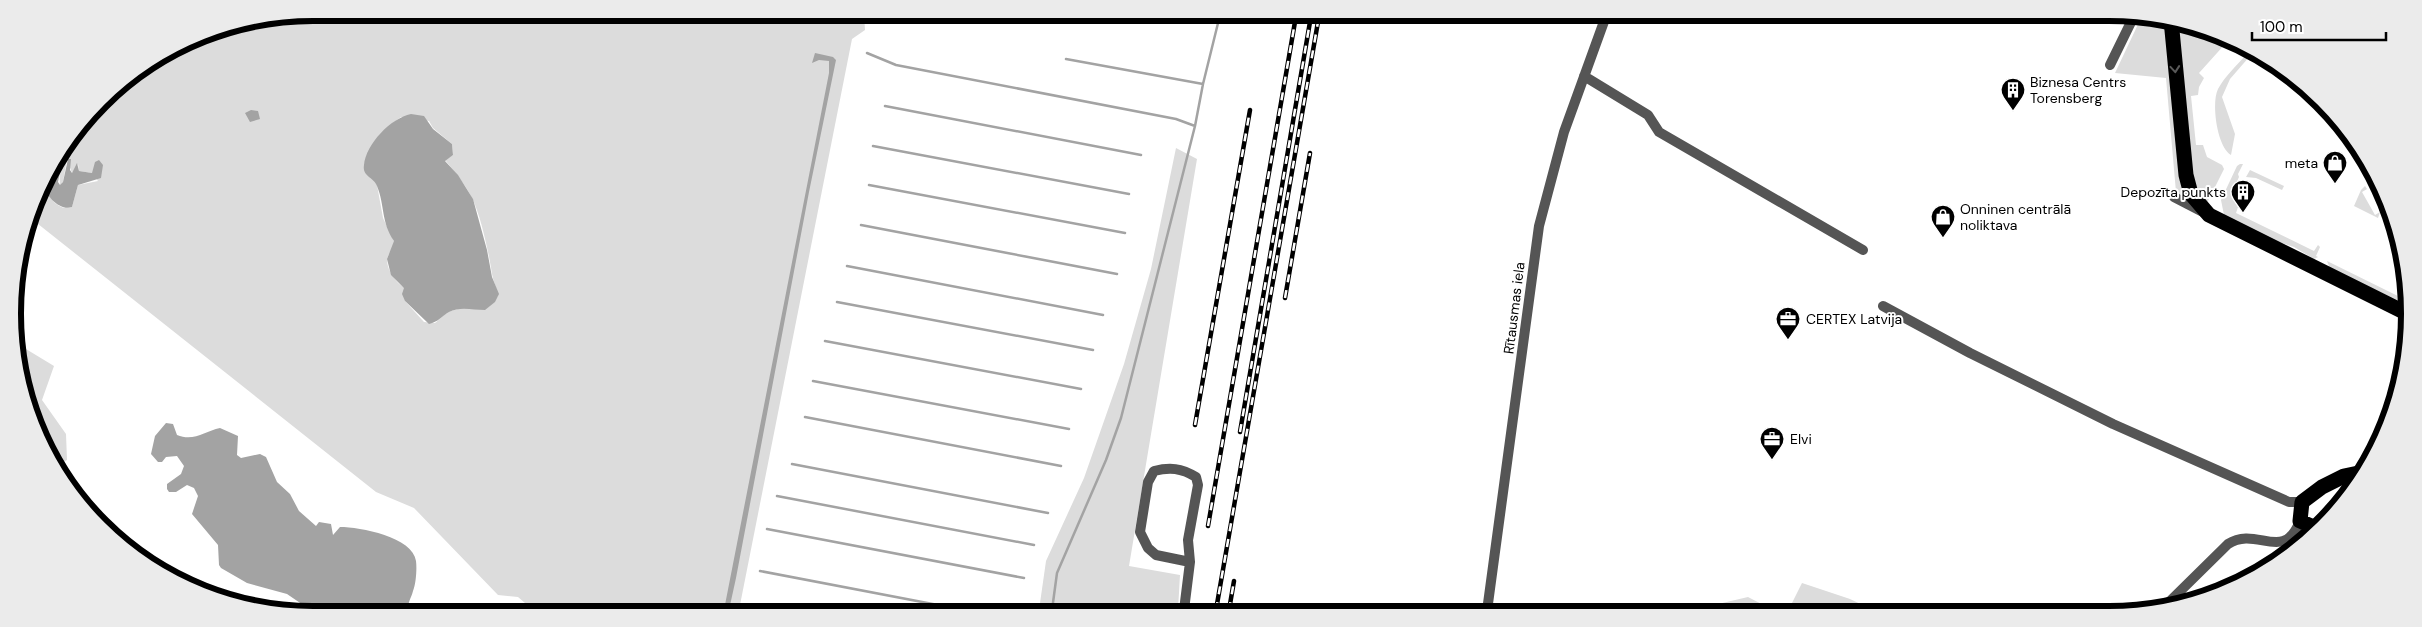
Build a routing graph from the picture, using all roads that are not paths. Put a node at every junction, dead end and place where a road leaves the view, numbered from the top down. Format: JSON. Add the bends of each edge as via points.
{"nodes":[{"id":1,"x":1604,"y":21,"type":"edge"},
{"id":2,"x":2131,"y":22,"type":"edge"},
{"id":3,"x":2172,"y":28,"type":"edge"},
{"id":4,"x":2110,"y":65,"type":"dead end"},
{"id":5,"x":1584,"y":76,"type":"junction"},
{"id":6,"x":2174,"y":197,"type":"dead end"},
{"id":7,"x":2208,"y":215,"type":"junction"},
{"id":8,"x":1863,"y":250,"type":"dead end"},
{"id":9,"x":1883,"y":306,"type":"dead end"},
{"id":10,"x":2401,"y":310,"type":"edge"},
{"id":11,"x":2352,"y":474,"type":"edge"},
{"id":12,"x":2302,"y":502,"type":"junction"},
{"id":13,"x":2300,"y":521,"type":"junction"},
{"id":14,"x":2309,"y":525,"type":"edge"},
{"id":15,"x":1190,"y":562,"type":"junction"},
{"id":16,"x":2173,"y":598,"type":"edge"},
{"id":17,"x":1184,"y":606,"type":"edge"},
{"id":18,"x":1488,"y":606,"type":"edge"}],
"edges":[{"from":1,"to":5,"type":"street","name":"Rītausmas iela"},
{"from":2,"to":4,"type":"street"},
{"from":3,"to":7,"type":"highway","one_way":true,"via":[[2186,175],[2191,194]]},
{"from":5,"to":8,"type":"street","via":[[1648,115],[1659,132]]},
{"from":5,"to":18,"type":"street","name":"Rītausmas iela","via":[[1551,173],[1538,226]]},
{"from":6,"to":7,"type":"street"},
{"from":7,"to":10,"type":"highway"},
{"from":9,"to":12,"type":"street","via":[[2113,424],[2289,502]]},
{"from":11,"to":12,"type":"highway","via":[[2322,487]]},
{"from":12,"to":13,"type":"highway"},
{"from":13,"to":14,"type":"highway"},
{"from":13,"to":16,"type":"street","via":[[2297,530],[2280,542],[2269,543],[2245,536],[2232,541]]},
{"from":15,"to":15,"type":"street","via":[[1188,540],[1198,485],[1196,477],[1186,471],[1169,468],[1154,471],[1148,482],[1140,532],[1148,548],[1156,555]]},
{"from":15,"to":17,"type":"street"}]}
